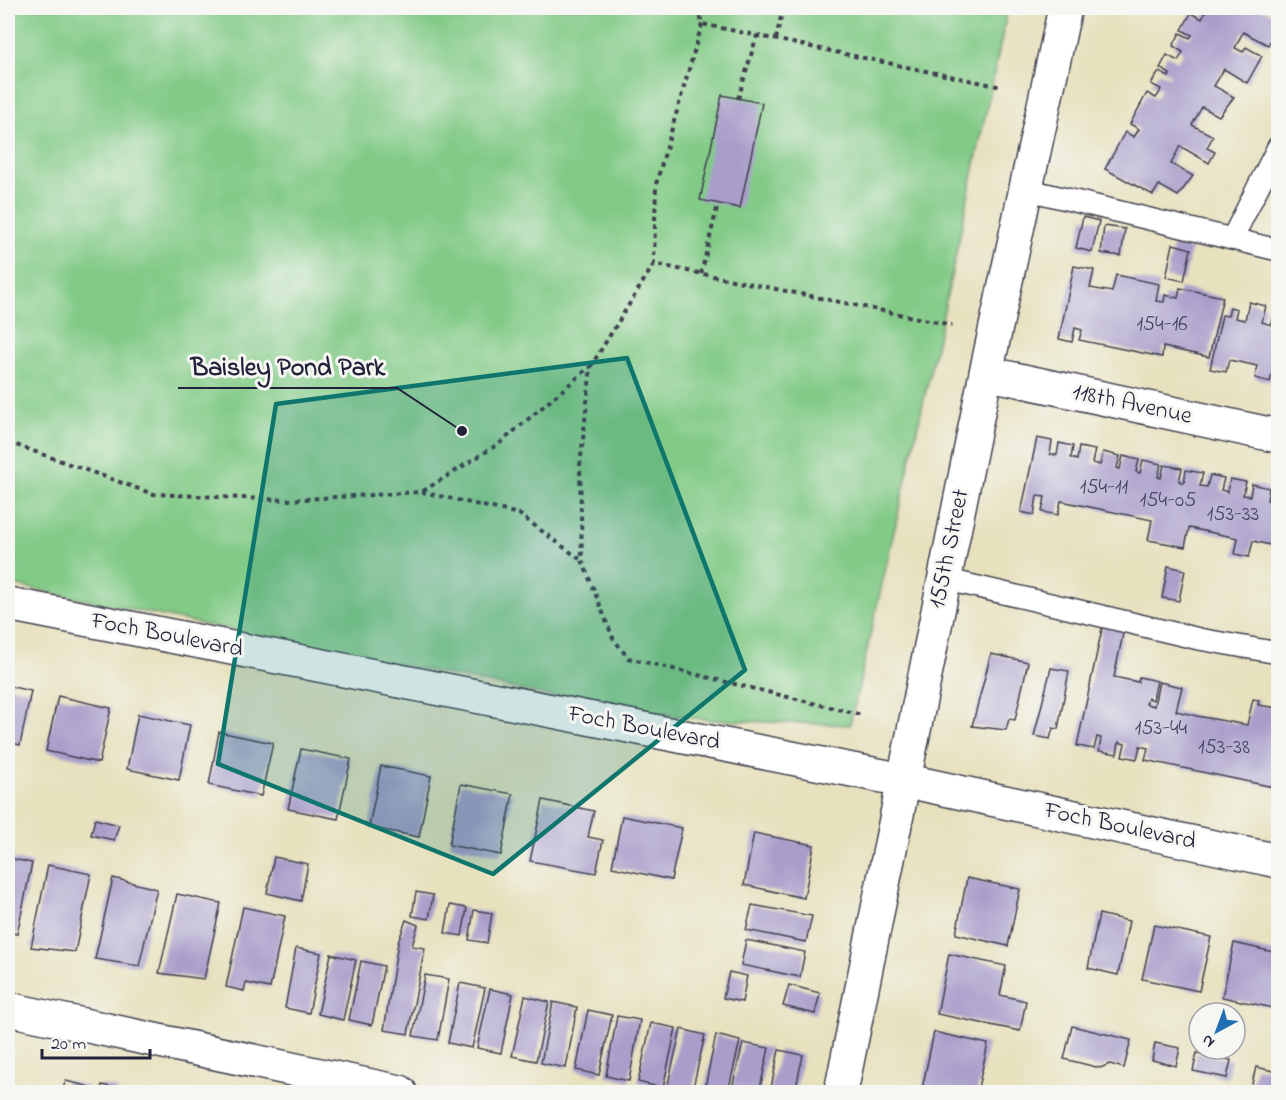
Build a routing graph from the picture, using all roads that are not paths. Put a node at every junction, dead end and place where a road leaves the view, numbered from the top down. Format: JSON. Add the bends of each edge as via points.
{"nodes":[{"id":1,"x":1065,"y":8,"type":"edge"},
{"id":2,"x":1278,"y":147,"type":"edge"},
{"id":3,"x":1025,"y":189,"type":"junction"},
{"id":4,"x":1232,"y":239,"type":"junction"},
{"id":5,"x":1278,"y":250,"type":"edge"},
{"id":6,"x":986,"y":374,"type":"junction"},
{"id":7,"x":1278,"y":436,"type":"edge"},
{"id":8,"x":944,"y":579,"type":"junction"},
{"id":9,"x":8,"y":604,"type":"edge"},
{"id":10,"x":1278,"y":653,"type":"edge"},
{"id":11,"x":903,"y":780,"type":"junction"},
{"id":12,"x":1278,"y":861,"type":"edge"},
{"id":13,"x":8,"y":1009,"type":"edge"},
{"id":14,"x":400,"y":1092,"type":"edge"},
{"id":15,"x":841,"y":1092,"type":"edge"}],
"edges":[{"from":1,"to":3,"type":"street","name":"155th Street"},
{"from":2,"to":4,"type":"lane"},
{"from":3,"to":4,"type":"lane"},
{"from":3,"to":6,"type":"street","name":"155th Street"},
{"from":4,"to":5,"type":"lane"},
{"from":6,"to":7,"type":"street","name":"118th Avenue"},
{"from":6,"to":8,"type":"street","name":"155th Street"},
{"from":8,"to":10,"type":"lane","via":[[1199,639]]},
{"from":8,"to":11,"type":"street","name":"155th Street"},
{"from":9,"to":11,"type":"street","name":"Foch Boulevard"},
{"from":11,"to":12,"type":"street","name":"Foch Boulevard"},
{"from":11,"to":15,"type":"street","name":"155th Street"},
{"from":13,"to":14,"type":"street"}]}
